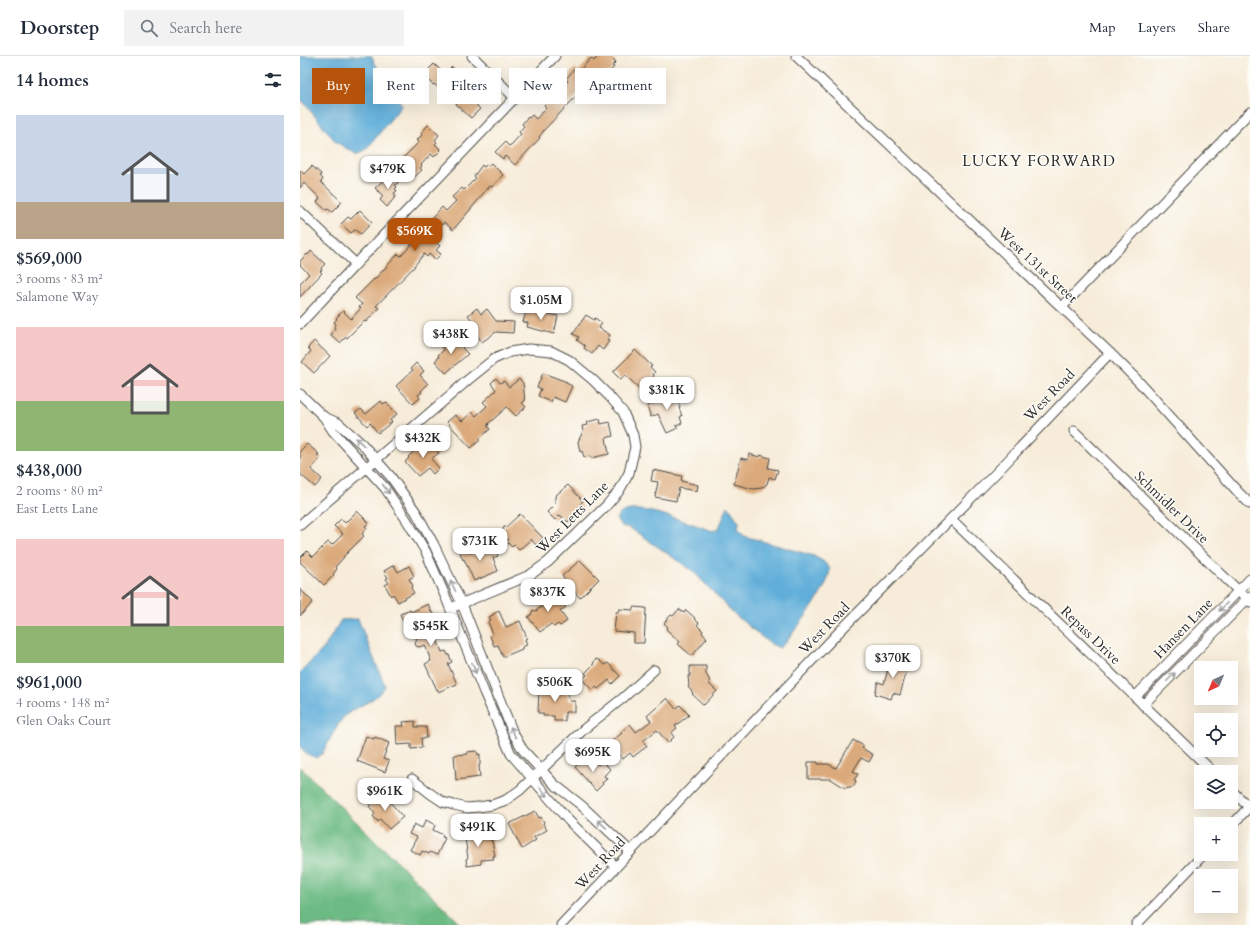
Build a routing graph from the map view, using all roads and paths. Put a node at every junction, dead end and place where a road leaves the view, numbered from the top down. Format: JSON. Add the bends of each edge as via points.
{"nodes":[{"id":1,"x":472,"y":56,"type":"edge"},
{"id":2,"x":555,"y":56,"type":"edge"},
{"id":3,"x":796,"y":56,"type":"edge"},
{"id":4,"x":544,"y":68,"type":"edge"},
{"id":5,"x":509,"y":92,"type":"edge"},
{"id":6,"x":509,"y":104,"type":"edge"},
{"id":7,"x":1250,"y":112,"type":"edge"},
{"id":8,"x":300,"y":211,"type":"edge"},
{"id":9,"x":356,"y":264,"type":"junction"},
{"id":10,"x":1062,"y":307,"type":"junction"},
{"id":11,"x":300,"y":324,"type":"edge"},
{"id":12,"x":1110,"y":353,"type":"junction"},
{"id":13,"x":300,"y":394,"type":"edge"},
{"id":14,"x":324,"y":417,"type":"junction"},
{"id":15,"x":1074,"y":431,"type":"dead end"},
{"id":16,"x":376,"y":460,"type":"junction"},
{"id":17,"x":367,"y":468,"type":"junction"},
{"id":18,"x":1250,"y":504,"type":"edge"},
{"id":19,"x":951,"y":518,"type":"junction"},
{"id":20,"x":300,"y":525,"type":"edge"},
{"id":21,"x":1250,"y":579,"type":"edge"},
{"id":22,"x":1238,"y":591,"type":"junction"},
{"id":23,"x":1249,"y":599,"type":"edge"},
{"id":24,"x":462,"y":604,"type":"junction"},
{"id":25,"x":451,"y":608,"type":"junction"},
{"id":26,"x":654,"y":670,"type":"dead end"},
{"id":27,"x":1135,"y":697,"type":"junction"},
{"id":28,"x":1143,"y":705,"type":"junction"},
{"id":29,"x":1206,"y":765,"type":"edge"},
{"id":30,"x":541,"y":770,"type":"junction"},
{"id":31,"x":412,"y":778,"type":"dead end"},
{"id":32,"x":532,"y":778,"type":"junction"},
{"id":33,"x":1238,"y":797,"type":"edge"},
{"id":34,"x":1250,"y":808,"type":"edge"},
{"id":35,"x":1238,"y":819,"type":"edge"},
{"id":36,"x":630,"y":851,"type":"junction"},
{"id":37,"x":1197,"y":861,"type":"edge"},
{"id":38,"x":616,"y":867,"type":"junction"},
{"id":39,"x":561,"y":925,"type":"edge"},
{"id":40,"x":1136,"y":925,"type":"edge"}],
"edges":[{"from":1,"to":5,"type":"street"},
{"from":2,"to":4,"type":"street"},
{"from":3,"to":10,"type":"street","name":"West 131st Street"},
{"from":6,"to":9,"type":"street"},
{"from":7,"to":10,"type":"street"},
{"from":8,"to":9,"type":"street"},
{"from":9,"to":11,"type":"street"},
{"from":10,"to":12,"type":"street","name":"West 131st Street"},
{"from":12,"to":18,"type":"street","name":"West 131st Street"},
{"from":12,"to":19,"type":"street","name":"West Road"},
{"from":13,"to":14,"type":"street"},
{"from":16,"to":14,"type":"street","one_way":true,"via":[[338,423]]},
{"from":14,"to":17,"type":"street","via":[[333,431]]},
{"from":15,"to":22,"type":"street","name":"Schmidler Drive"},
{"from":16,"to":17,"type":"street","name":"West Letts Lane"},
{"from":24,"to":16,"type":"street","one_way":true,"via":[[416,512]]},
{"from":16,"to":24,"type":"street","name":"West Letts Lane","via":[[469,379],[494,359],[510,352],[529,349],[551,351],[569,360],[609,396],[622,412],[633,435],[635,447],[629,473],[619,491],[553,557],[530,575]]},
{"from":17,"to":20,"type":"street","name":"West Letts Lane"},
{"from":17,"to":25,"type":"street","one_way":true,"via":[[385,488],[426,552]]},
{"from":19,"to":27,"type":"street","name":"Repass Drive"},
{"from":19,"to":36,"type":"street","name":"West Road"},
{"from":21,"to":22,"type":"street","name":"Hansen Lane"},
{"from":22,"to":23,"type":"street","name":"Schmidler Drive"},
{"from":22,"to":27,"type":"street","name":"Hansen Lane","one_way":true},
{"from":28,"to":23,"type":"street","name":"Hansen Lane","one_way":true},
{"from":24,"to":25,"type":"street","name":"West Letts Lane"},
{"from":30,"to":24,"type":"street","one_way":true,"via":[[522,750],[513,733]]},
{"from":25,"to":32,"type":"street","one_way":true,"via":[[511,754]]},
{"from":26,"to":30,"type":"street","via":[[584,729]]},
{"from":27,"to":28,"type":"street","name":"Repass Drive"},
{"from":28,"to":29,"type":"street","name":"Repass Drive"},
{"from":30,"to":32,"type":"street"},
{"from":36,"to":30,"type":"street","one_way":true},
{"from":31,"to":32,"type":"street","via":[[443,802],[467,808],[492,805],[506,800]]},
{"from":32,"to":38,"type":"street","one_way":true},
{"from":33,"to":34,"type":"street"},
{"from":34,"to":35,"type":"street"},
{"from":36,"to":38,"type":"street","name":"West Road"},
{"from":37,"to":40,"type":"street"},
{"from":38,"to":39,"type":"street","name":"West Road"}]}
